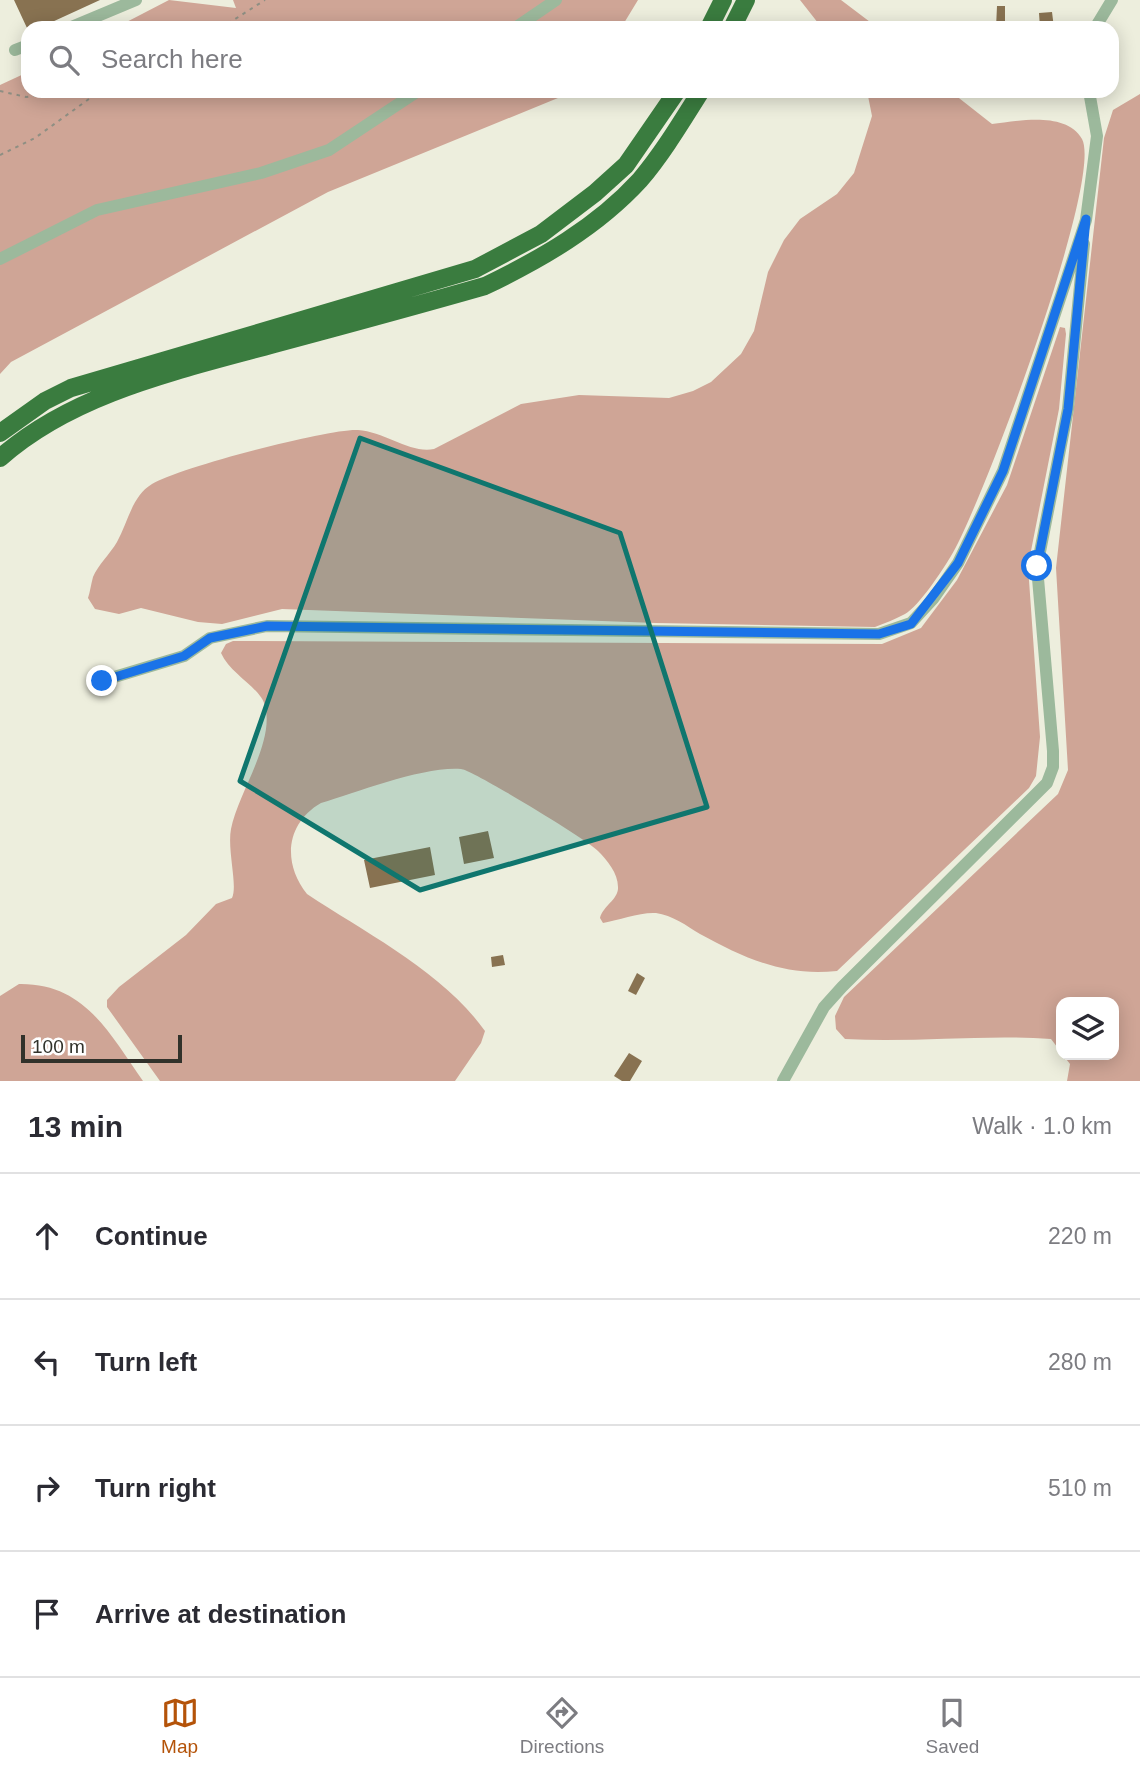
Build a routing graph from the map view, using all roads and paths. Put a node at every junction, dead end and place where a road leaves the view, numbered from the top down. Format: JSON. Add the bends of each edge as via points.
{"nodes":[{"id":1,"x":136,"y":0,"type":"edge"},
{"id":2,"x":265,"y":0,"type":"edge"},
{"id":3,"x":556,"y":0,"type":"edge"},
{"id":4,"x":723,"y":0,"type":"edge"},
{"id":5,"x":746,"y":0,"type":"edge"},
{"id":6,"x":1112,"y":0,"type":"edge"},
{"id":7,"x":544,"y":5,"type":"edge"},
{"id":8,"x":86,"y":21,"type":"edge"},
{"id":9,"x":232,"y":21,"type":"edge"},
{"id":10,"x":524,"y":21,"type":"edge"},
{"id":11,"x":712,"y":21,"type":"edge"},
{"id":12,"x":736,"y":21,"type":"edge"},
{"id":13,"x":1098,"y":21,"type":"edge"},
{"id":14,"x":0,"y":91,"type":"edge"},
{"id":15,"x":21,"y":96,"type":"edge"},
{"id":16,"x":90,"y":98,"type":"edge"},
{"id":17,"x":407,"y":98,"type":"edge"},
{"id":18,"x":672,"y":98,"type":"edge"},
{"id":19,"x":696,"y":98,"type":"edge"},
{"id":20,"x":1090,"y":98,"type":"edge"},
{"id":21,"x":0,"y":155,"type":"edge"},
{"id":22,"x":1086,"y":219,"type":"junction"},
{"id":23,"x":0,"y":259,"type":"edge"},
{"id":24,"x":0,"y":433,"type":"edge"},
{"id":25,"x":0,"y":458,"type":"edge"},
{"id":26,"x":102,"y":681,"type":"dead end"},
{"id":27,"x":783,"y":1081,"type":"edge"}],
"edges":[{"from":1,"to":8,"type":"street"},
{"from":2,"to":9,"type":"path"},
{"from":3,"to":7,"type":"street"},
{"from":4,"to":11,"type":"highway"},
{"from":5,"to":12,"type":"highway"},
{"from":6,"to":13,"type":"street"},
{"from":7,"to":10,"type":"street"},
{"from":14,"to":15,"type":"path"},
{"from":16,"to":21,"type":"path","via":[[35,138]]},
{"from":17,"to":23,"type":"street","via":[[329,150],[261,173],[97,210]]},
{"from":18,"to":24,"type":"highway","via":[[626,165],[595,193],[541,234],[475,269],[71,388]]},
{"from":19,"to":25,"type":"highway","via":[[640,179],[606,212],[529,265],[485,286],[182,370],[83,405],[29,435]]},
{"from":20,"to":22,"type":"street","via":[[1097,136]]},
{"from":22,"to":26,"type":"street","via":[[1003,471],[958,563],[911,624],[879,634],[267,626],[210,638],[184,656]]},
{"from":22,"to":27,"type":"street","via":[[1068,409],[1037,566],[1053,767],[1047,783],[824,1007]]}]}
